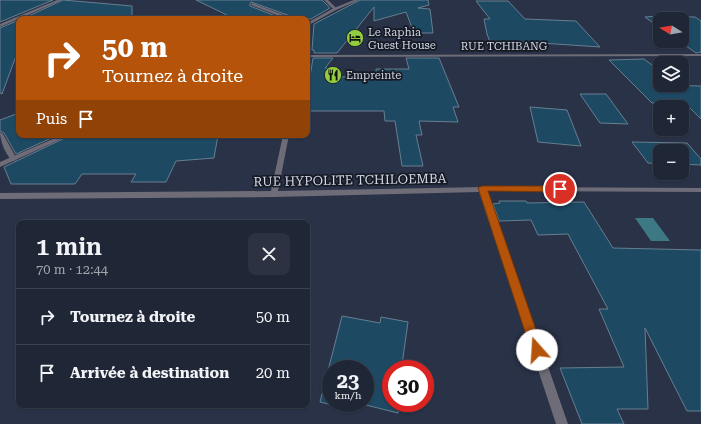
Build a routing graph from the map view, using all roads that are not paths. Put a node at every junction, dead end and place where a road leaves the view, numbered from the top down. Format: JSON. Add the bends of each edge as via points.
{"nodes":[{"id":1,"x":60,"y":0,"type":"edge"},
{"id":2,"x":326,"y":0,"type":"edge"},
{"id":3,"x":357,"y":0,"type":"edge"},
{"id":4,"x":252,"y":4,"type":"dead end"},
{"id":5,"x":335,"y":9,"type":"junction"},
{"id":6,"x":23,"y":16,"type":"edge"},
{"id":7,"x":283,"y":16,"type":"edge"},
{"id":8,"x":16,"y":19,"type":"edge"},
{"id":9,"x":310,"y":23,"type":"edge"},
{"id":10,"x":0,"y":26,"type":"edge"},
{"id":11,"x":701,"y":55,"type":"edge"},
{"id":12,"x":310,"y":56,"type":"edge"},
{"id":13,"x":0,"y":134,"type":"edge"},
{"id":14,"x":60,"y":138,"type":"edge"},
{"id":15,"x":285,"y":138,"type":"edge"},
{"id":16,"x":14,"y":159,"type":"junction"},
{"id":17,"x":0,"y":165,"type":"edge"},
{"id":18,"x":482,"y":188,"type":"junction"},
{"id":19,"x":701,"y":190,"type":"edge"},
{"id":20,"x":274,"y":194,"type":"junction"},
{"id":21,"x":0,"y":196,"type":"edge"},
{"id":22,"x":562,"y":424,"type":"edge"}],
"edges":[{"from":1,"to":6,"type":"street"},
{"from":2,"to":5,"type":"street"},
{"from":3,"to":5,"type":"street"},
{"from":4,"to":7,"type":"street"},
{"from":5,"to":9,"type":"street"},
{"from":8,"to":10,"type":"street"},
{"from":11,"to":12,"type":"street","name":"RUE TCHIBANG"},
{"from":13,"to":16,"type":"street"},
{"from":14,"to":16,"type":"street"},
{"from":15,"to":20,"type":"street"},
{"from":16,"to":17,"type":"street"},
{"from":18,"to":19,"type":"street","name":"RUE HYPOLITE TCHILOEMBA"},
{"from":18,"to":20,"type":"street","name":"RUE HYPOLITE TCHILOEMBA"},
{"from":18,"to":22,"type":"street"},
{"from":20,"to":21,"type":"street","name":"RUE HYPOLITE TCHILOEMBA"}]}
